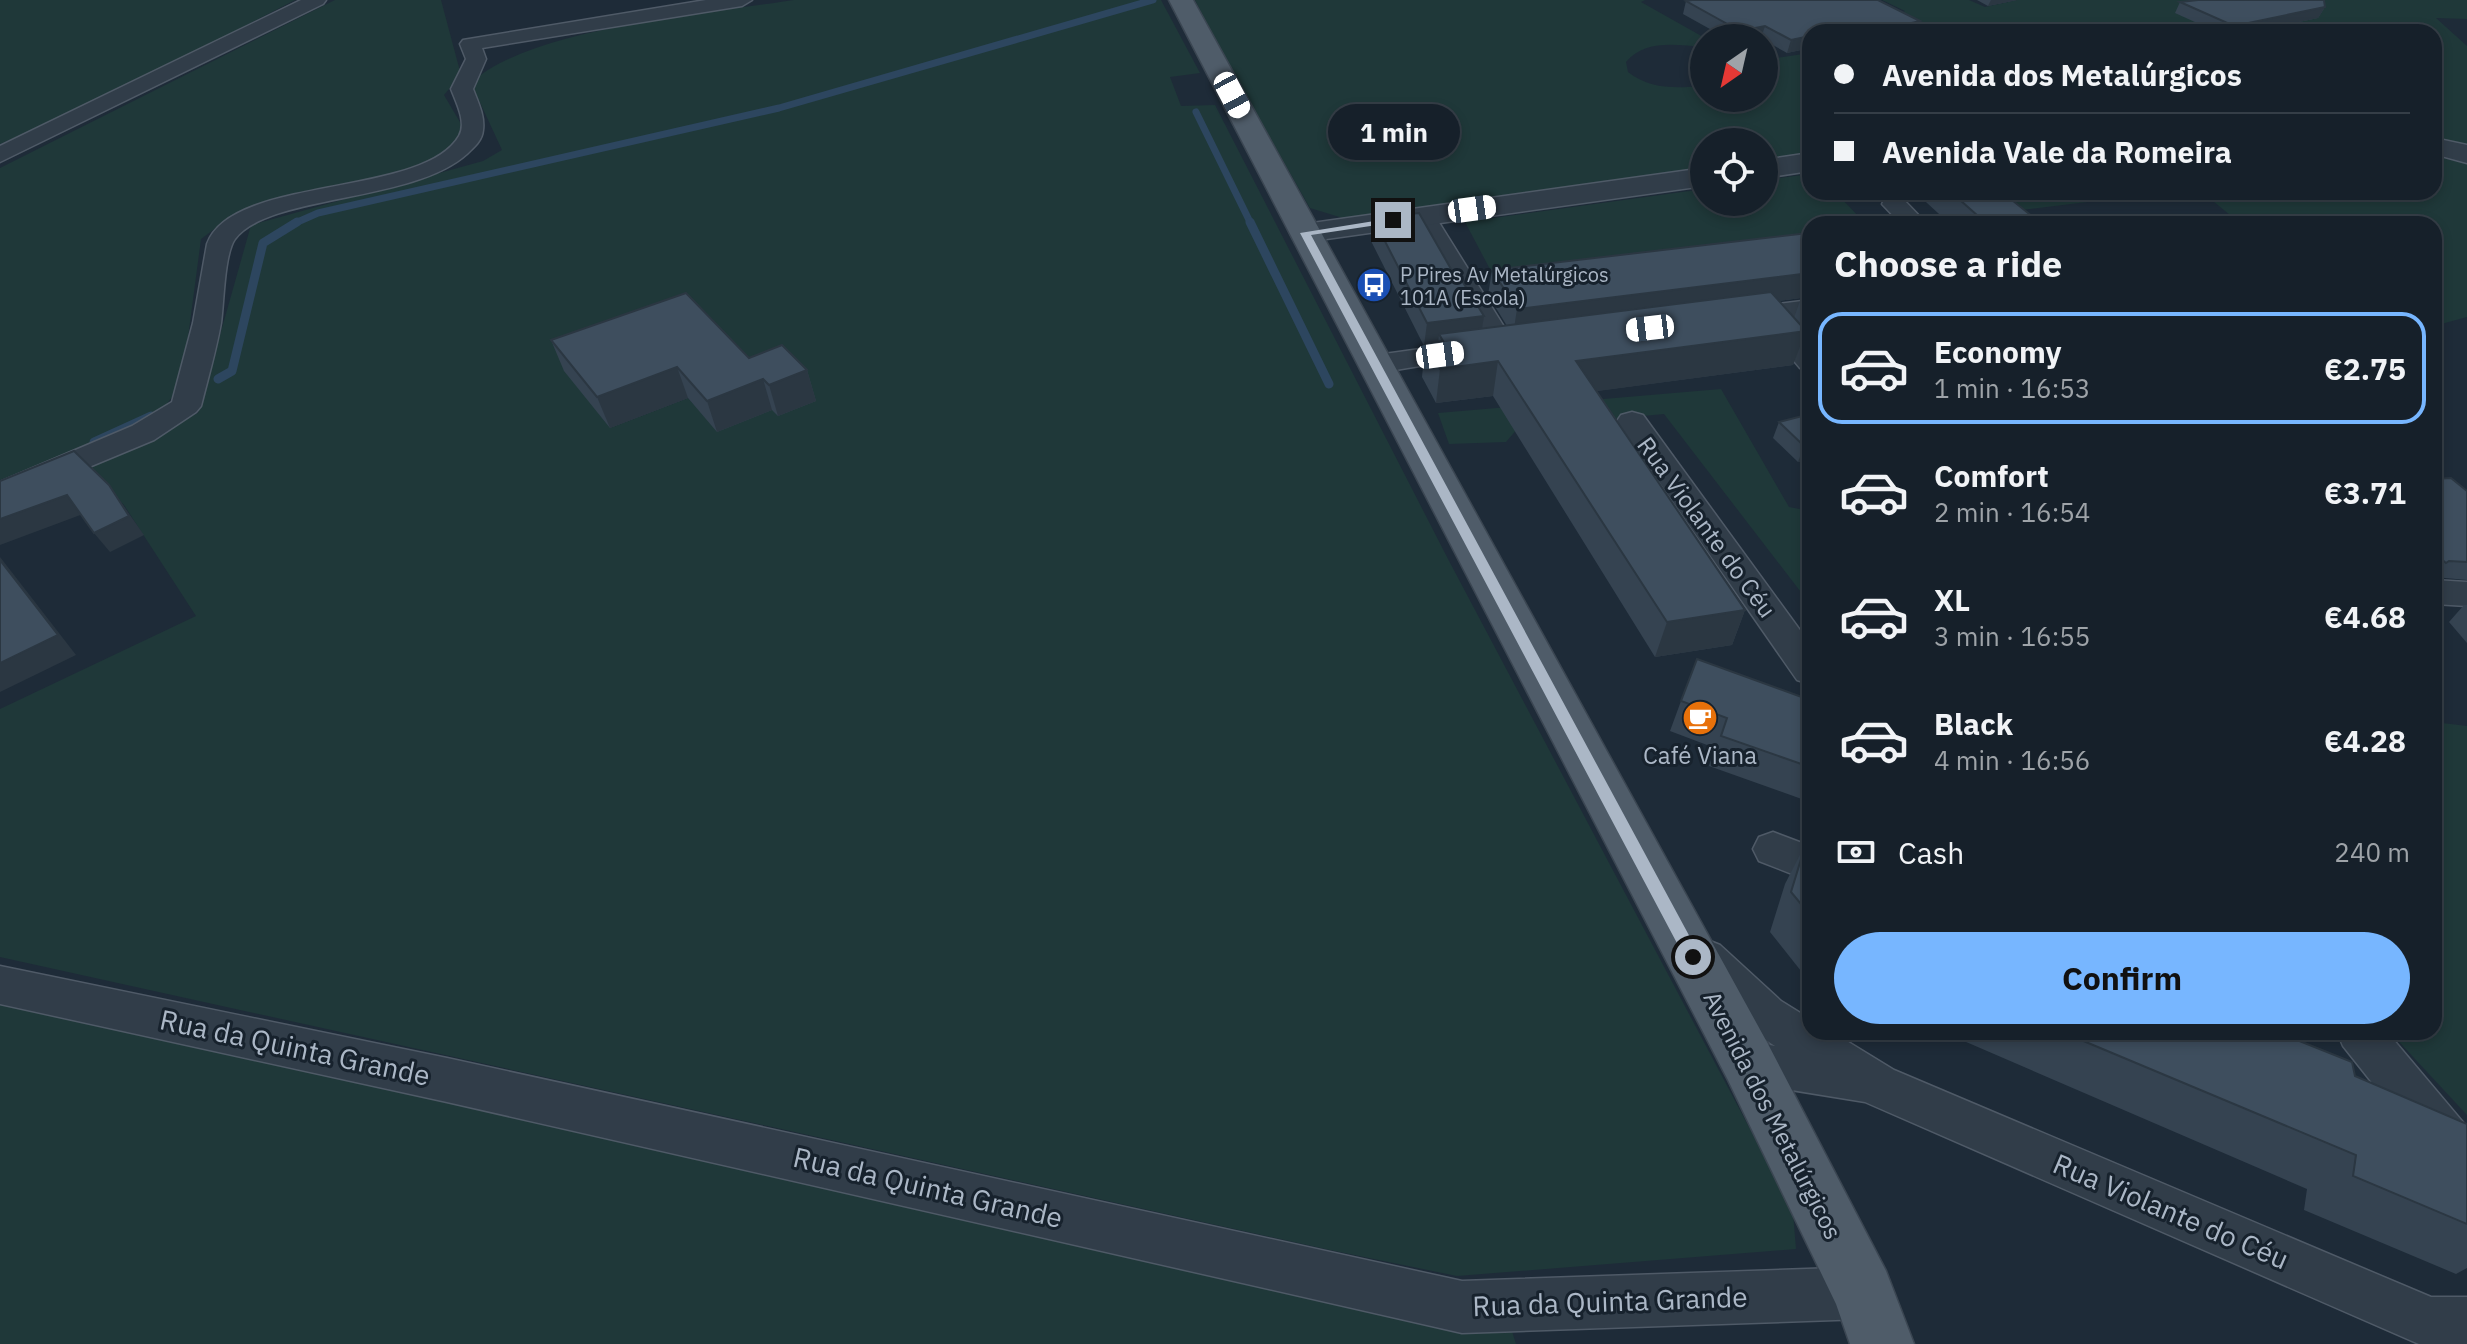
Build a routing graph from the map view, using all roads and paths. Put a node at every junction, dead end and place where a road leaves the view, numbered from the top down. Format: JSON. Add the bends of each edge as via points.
{"nodes":[{"id":1,"x":316,"y":0,"type":"edge"},
{"id":2,"x":742,"y":0,"type":"edge"},
{"id":3,"x":1181,"y":0,"type":"edge"},
{"id":4,"x":2442,"y":148,"type":"edge"},
{"id":5,"x":2467,"y":154,"type":"edge"},
{"id":6,"x":0,"y":155,"type":"edge"},
{"id":7,"x":1802,"y":163,"type":"edge"},
{"id":8,"x":1778,"y":167,"type":"edge"},
{"id":9,"x":1690,"y":179,"type":"edge"},
{"id":10,"x":1894,"y":204,"type":"dead end"},
{"id":11,"x":1423,"y":216,"type":"junction"},
{"id":12,"x":1907,"y":216,"type":"edge"},
{"id":13,"x":1305,"y":233,"type":"junction"},
{"id":14,"x":1802,"y":309,"type":"edge"},
{"id":15,"x":1768,"y":314,"type":"junction"},
{"id":16,"x":1721,"y":319,"type":"edge"},
{"id":17,"x":1533,"y":342,"type":"edge"},
{"id":18,"x":1502,"y":346,"type":"junction"},
{"id":19,"x":1802,"y":353,"type":"edge"},
{"id":20,"x":1377,"y":364,"type":"junction"},
{"id":21,"x":1632,"y":421,"type":"dead end"},
{"id":22,"x":0,"y":494,"type":"edge"},
{"id":23,"x":2442,"y":592,"type":"edge"},
{"id":24,"x":2467,"y":594,"type":"edge"},
{"id":25,"x":1802,"y":660,"type":"edge"},
{"id":26,"x":1773,"y":849,"type":"dead end"},
{"id":27,"x":1802,"y":861,"type":"edge"},
{"id":28,"x":1679,"y":931,"type":"junction"},
{"id":29,"x":0,"y":985,"type":"edge"},
{"id":30,"x":1802,"y":1038,"type":"edge"},
{"id":31,"x":1805,"y":1040,"type":"edge"},
{"id":32,"x":2366,"y":1040,"type":"edge"},
{"id":33,"x":1748,"y":1062,"type":"junction"},
{"id":34,"x":2340,"y":1077,"type":"edge"},
{"id":35,"x":1878,"y":1085,"type":"junction"},
{"id":36,"x":2424,"y":1111,"type":"junction"},
{"id":37,"x":2467,"y":1164,"type":"edge"},
{"id":38,"x":1873,"y":1318,"type":"edge"},
{"id":39,"x":2467,"y":1323,"type":"edge"}],
"edges":[{"from":1,"to":6,"type":"street"},
{"from":2,"to":22,"type":"street","via":[[554,31],[476,59],[462,89],[473,122],[469,140],[444,162],[265,211],[237,223],[222,238],[186,406],[143,433]]},
{"from":3,"to":13,"type":"main road","name":"Avenida dos Metalúrgicos"},
{"from":4,"to":5,"type":"street"},
{"from":7,"to":8,"type":"street"},
{"from":9,"to":11,"type":"street"},
{"from":10,"to":12,"type":"street"},
{"from":11,"to":13,"type":"street"},
{"from":11,"to":18,"type":"street"},
{"from":13,"to":20,"type":"main road","name":"Avenida dos Metalúrgicos"},
{"from":14,"to":15,"type":"street"},
{"from":15,"to":16,"type":"street"},
{"from":15,"to":19,"type":"street"},
{"from":17,"to":18,"type":"street"},
{"from":18,"to":20,"type":"street"},
{"from":20,"to":28,"type":"main road","name":"Avenida dos Metalúrgicos"},
{"from":21,"to":25,"type":"street","name":"Rua Violante do Céu"},
{"from":23,"to":24,"type":"street"},
{"from":26,"to":27,"type":"street"},
{"from":28,"to":30,"type":"street","name":"Rua Violante do Céu","via":[[1765,1015]]},
{"from":28,"to":33,"type":"main road","name":"Avenida dos Metalúrgicos"},
{"from":29,"to":38,"type":"street","name":"Rua da Quinta Grande","via":[[1462,1307]]},
{"from":31,"to":35,"type":"street","name":"Rua Violante do Céu"},
{"from":32,"to":36,"type":"street"},
{"from":33,"to":35,"type":"street","name":"Rua Violante do Céu"},
{"from":33,"to":38,"type":"main road","name":"Avenida dos Metalúrgicos"},
{"from":34,"to":36,"type":"street"},
{"from":35,"to":39,"type":"street","name":"Rua Violante do Céu","via":[[2431,1323]]},
{"from":36,"to":37,"type":"street"}]}
